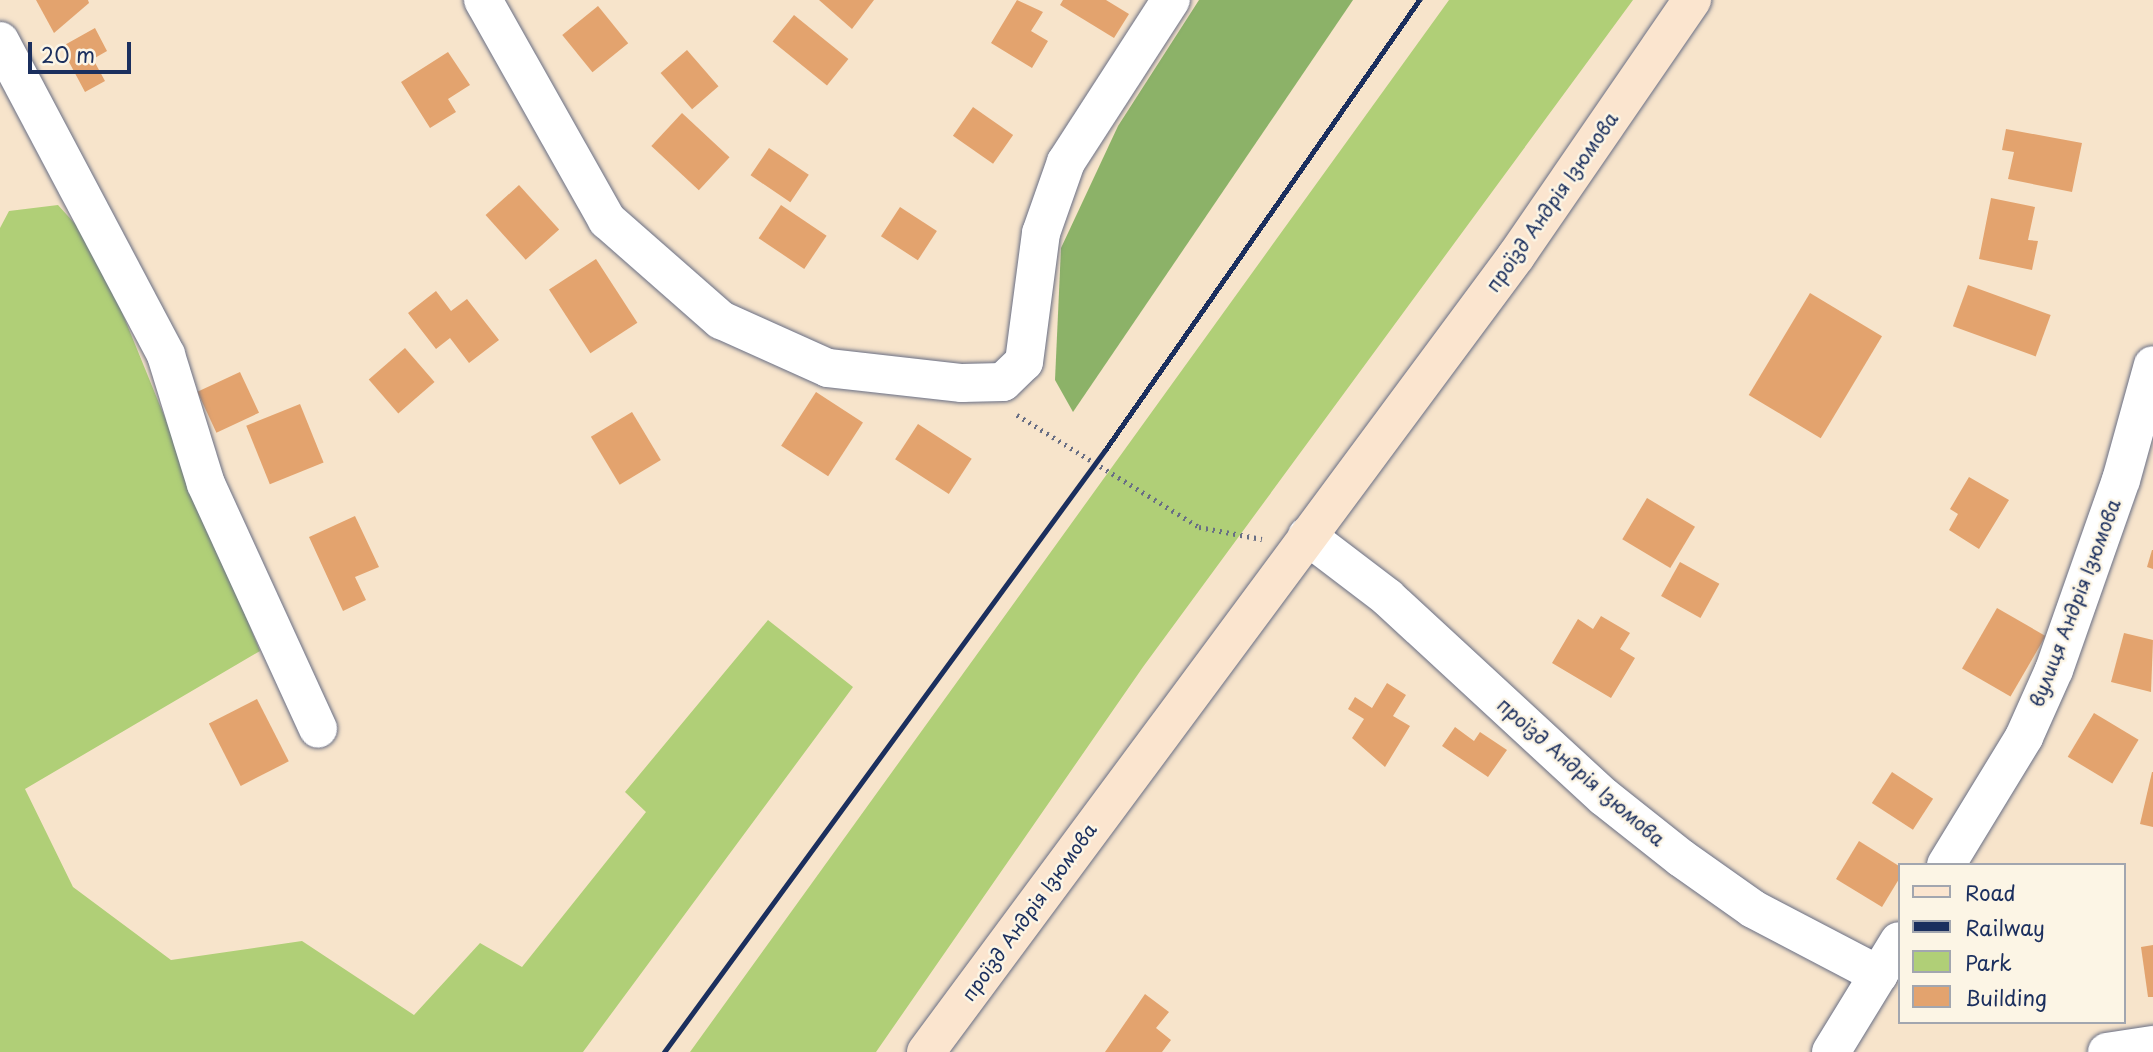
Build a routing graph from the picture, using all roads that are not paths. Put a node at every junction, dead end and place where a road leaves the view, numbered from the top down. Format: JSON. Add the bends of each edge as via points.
{"nodes":[{"id":1,"x":483,"y":0,"type":"edge"},
{"id":2,"x":1171,"y":0,"type":"edge"},
{"id":3,"x":1692,"y":0,"type":"edge"},
{"id":4,"x":0,"y":41,"type":"edge"},
{"id":5,"x":2153,"y":365,"type":"edge"},
{"id":6,"x":1307,"y":536,"type":"junction"},
{"id":7,"x":318,"y":729,"type":"dead end"},
{"id":8,"x":1947,"y":863,"type":"edge"},
{"id":9,"x":1898,"y":943,"type":"edge"},
{"id":10,"x":1879,"y":975,"type":"junction"},
{"id":11,"x":2153,"y":1045,"type":"edge"},
{"id":12,"x":926,"y":1052,"type":"edge"},
{"id":13,"x":1831,"y":1052,"type":"edge"},
{"id":14,"x":2107,"y":1052,"type":"edge"}],
"edges":[{"from":1,"to":2,"type":"street","via":[[607,220],[721,320],[828,368],[1003,382],[1024,362],[1041,233],[1066,162]]},
{"from":3,"to":6,"type":"street","name":"проїзд Андрія Ізюмова","via":[[1516,256]]},
{"from":4,"to":7,"type":"street","via":[[166,355],[206,484]]},
{"from":5,"to":8,"type":"street","name":"вулиця Андрія Ізюмова","via":[[2121,481],[2054,670],[2024,737]]},
{"from":6,"to":10,"type":"street","name":"проїзд Андрія Ізюмова","via":[[1387,597],[1604,797],[1681,858],[1753,909]]},
{"from":6,"to":12,"type":"street","name":"проїзд Андрія Ізюмова"},
{"from":9,"to":10,"type":"street"},
{"from":10,"to":13,"type":"street"},
{"from":11,"to":14,"type":"street"}]}
